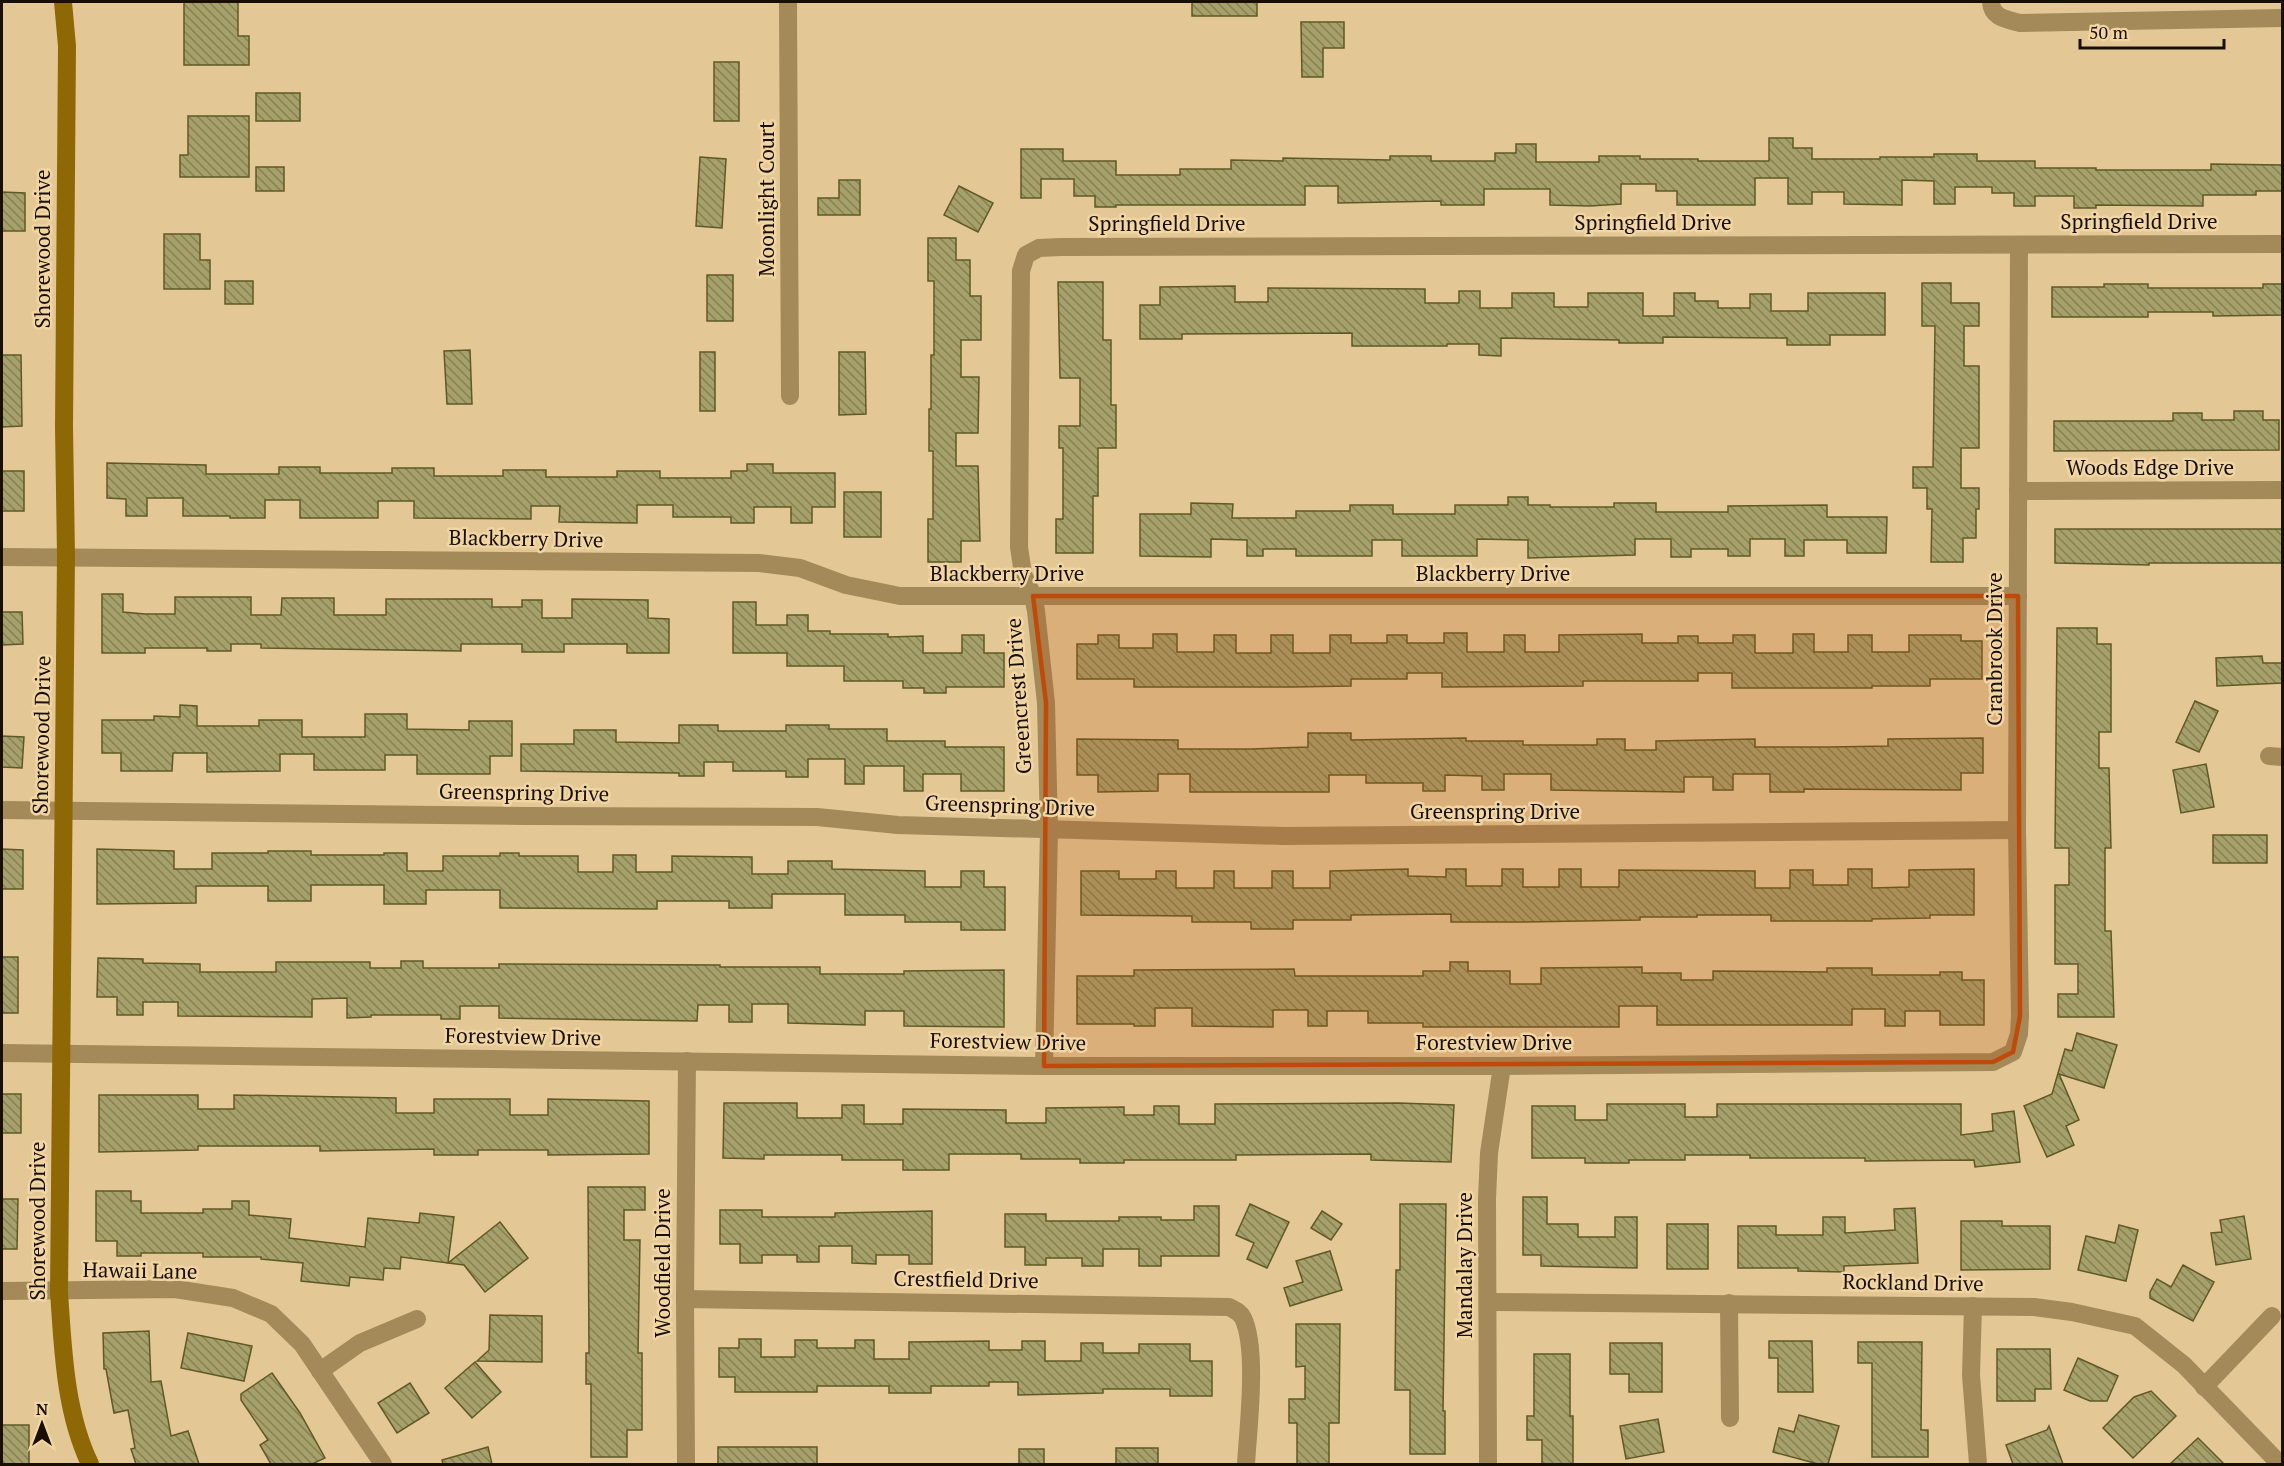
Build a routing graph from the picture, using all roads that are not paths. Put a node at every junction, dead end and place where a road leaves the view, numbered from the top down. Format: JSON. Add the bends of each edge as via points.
{"nodes":[{"id":1,"x":63,"y":2,"type":"edge"},
{"id":2,"x":788,"y":2,"type":"edge"},
{"id":3,"x":1991,"y":2,"type":"edge"},
{"id":4,"x":2283,"y":18,"type":"edge"},
{"id":5,"x":2283,"y":244,"type":"edge"},
{"id":6,"x":2019,"y":246,"type":"junction"},
{"id":7,"x":1026,"y":255,"type":"joint"},
{"id":8,"x":790,"y":396,"type":"dead end"},
{"id":9,"x":2283,"y":490,"type":"edge"},
{"id":10,"x":2018,"y":491,"type":"junction"},
{"id":11,"x":66,"y":556,"type":"junction"},
{"id":12,"x":2,"y":557,"type":"edge"},
{"id":13,"x":1033,"y":596,"type":"junction"},
{"id":14,"x":2018,"y":596,"type":"junction"},
{"id":15,"x":63,"y":809,"type":"junction"},
{"id":16,"x":2,"y":810,"type":"edge"},
{"id":17,"x":1049,"y":830,"type":"junction"},
{"id":18,"x":2017,"y":830,"type":"junction"},
{"id":19,"x":2013,"y":1052,"type":"joint"},
{"id":20,"x":2,"y":1053,"type":"edge"},
{"id":21,"x":61,"y":1054,"type":"junction"},
{"id":22,"x":687,"y":1061,"type":"junction"},
{"id":23,"x":1044,"y":1066,"type":"junction"},
{"id":24,"x":1502,"y":1066,"type":"junction"},
{"id":25,"x":2,"y":1291,"type":"edge"},
{"id":26,"x":58,"y":1292,"type":"junction"},
{"id":27,"x":685,"y":1299,"type":"junction"},
{"id":28,"x":1488,"y":1302,"type":"junction"},
{"id":29,"x":1729,"y":1303,"type":"junction"},
{"id":30,"x":1973,"y":1306,"type":"junction"},
{"id":31,"x":2271,"y":1316,"type":"dead end"},
{"id":32,"x":417,"y":1319,"type":"dead end"},
{"id":33,"x":320,"y":1371,"type":"junction"},
{"id":34,"x":2204,"y":1387,"type":"junction"},
{"id":35,"x":1730,"y":1418,"type":"dead end"},
{"id":36,"x":90,"y":1464,"type":"edge"},
{"id":37,"x":383,"y":1464,"type":"edge"},
{"id":38,"x":686,"y":1464,"type":"edge"},
{"id":39,"x":1246,"y":1464,"type":"edge"},
{"id":40,"x":1488,"y":1464,"type":"edge"},
{"id":41,"x":1978,"y":1464,"type":"edge"},
{"id":42,"x":2280,"y":1464,"type":"edge"}],
"edges":[{"from":1,"to":11,"type":"street","name":"Shorewood Drive","via":[[67,46]]},
{"from":2,"to":8,"type":"street","name":"Moonlight Court"},
{"from":3,"to":4,"type":"street","via":[[1998,17],[2020,23]]},
{"from":5,"to":6,"type":"street","name":"Springfield Drive"},
{"from":6,"to":7,"type":"street","name":"Springfield Drive","via":[[1061,247],[1039,248]]},
{"from":6,"to":10,"type":"street","name":"Cranbrook Drive"},
{"from":7,"to":13,"type":"street","name":"Greencrest Drive","via":[[1021,271],[1019,547],[1023,574]]},
{"from":9,"to":10,"type":"street","name":"Woods Edge Drive"},
{"from":10,"to":14,"type":"street","name":"Cranbrook Drive"},
{"from":11,"to":12,"type":"street","name":"Blackberry Drive"},
{"from":11,"to":13,"type":"street","name":"Blackberry Drive","via":[[759,563],[800,568],[846,585],[900,596]]},
{"from":11,"to":15,"type":"street","name":"Shorewood Drive"},
{"from":13,"to":14,"type":"street","name":"Blackberry Drive"},
{"from":13,"to":17,"type":"street","name":"Greencrest Drive","via":[[1046,703]]},
{"from":14,"to":18,"type":"street","name":"Cranbrook Drive"},
{"from":15,"to":16,"type":"street","name":"Greenspring Drive"},
{"from":15,"to":17,"type":"street","name":"Greenspring Drive","via":[[817,817],[898,825]]},
{"from":15,"to":21,"type":"street","name":"Shorewood Drive"},
{"from":17,"to":18,"type":"street","name":"Greenspring Drive","via":[[1284,836]]},
{"from":17,"to":23,"type":"street","name":"Greencrest Drive"},
{"from":18,"to":19,"type":"street","name":"Cranbrook Drive","via":[[2020,1016]]},
{"from":19,"to":24,"type":"street","name":"Forestview Drive","via":[[1993,1062],[1967,1064]]},
{"from":20,"to":21,"type":"street","name":"Forestview Drive"},
{"from":21,"to":22,"type":"street","name":"Forestview Drive"},
{"from":21,"to":26,"type":"street","name":"Shorewood Drive"},
{"from":22,"to":23,"type":"street","name":"Forestview Drive"},
{"from":22,"to":27,"type":"street","name":"Woodfield Drive"},
{"from":23,"to":24,"type":"street","name":"Forestview Drive"},
{"from":24,"to":28,"type":"street","name":"Mandalay Drive","via":[[1488,1154]]},
{"from":25,"to":26,"type":"street","name":"Hawaii Lane"},
{"from":26,"to":33,"type":"street","name":"Hawaii Lane","via":[[175,1289],[233,1298],[271,1314],[302,1344]]},
{"from":26,"to":36,"type":"street","name":"Shorewood Drive","via":[[66,1374],[80,1443]]},
{"from":27,"to":38,"type":"street","name":"Woodfield Drive"},
{"from":27,"to":39,"type":"street","name":"Crestfield Drive","via":[[1229,1307],[1243,1318],[1250,1339]]},
{"from":28,"to":29,"type":"street","name":"Rockland Drive"},
{"from":28,"to":40,"type":"street","name":"Mandalay Drive"},
{"from":29,"to":30,"type":"street","name":"Rockland Drive"},
{"from":29,"to":35,"type":"street"},
{"from":30,"to":34,"type":"street","name":"Rockland Drive","via":[[2034,1307],[2135,1326],[2184,1365]]},
{"from":30,"to":41,"type":"street","via":[[1971,1375]]},
{"from":31,"to":34,"type":"street"},
{"from":32,"to":33,"type":"street","via":[[360,1343]]},
{"from":33,"to":37,"type":"street","name":"Hawaii Lane"},
{"from":34,"to":42,"type":"street","name":"Rockland Drive"}]}
